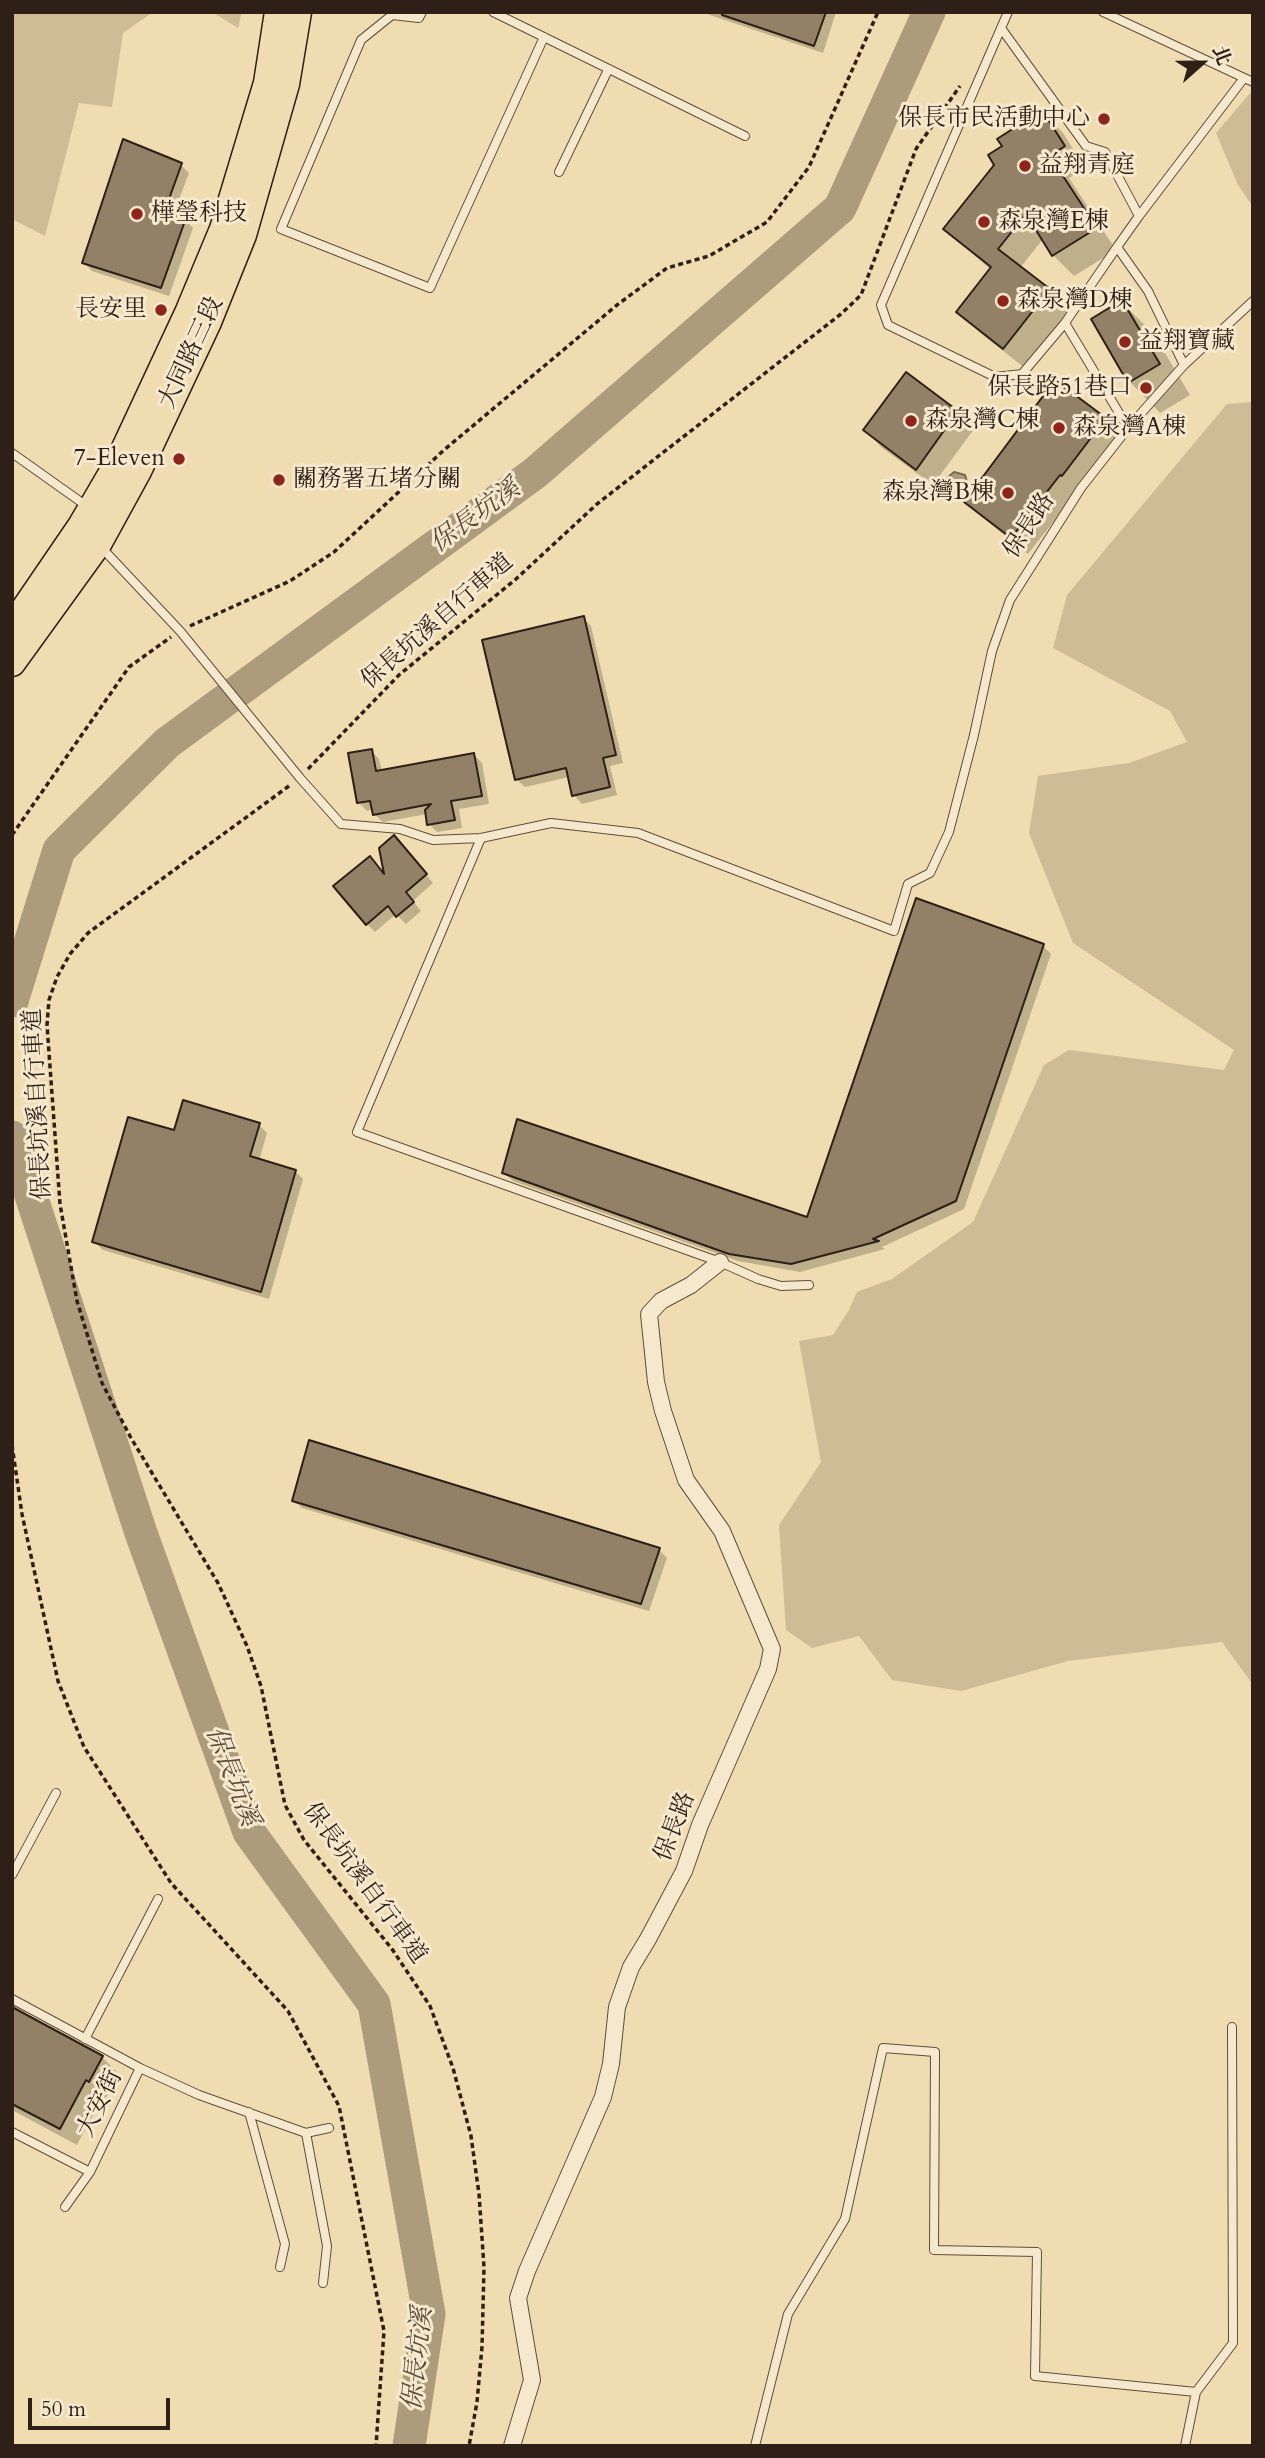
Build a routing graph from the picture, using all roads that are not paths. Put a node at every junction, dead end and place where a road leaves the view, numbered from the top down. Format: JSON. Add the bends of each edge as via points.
{"nodes":[{"id":1,"x":278,"y":12,"type":"edge"},
{"id":2,"x":298,"y":12,"type":"edge"},
{"id":3,"x":422,"y":12,"type":"edge"},
{"id":4,"x":493,"y":12,"type":"edge"},
{"id":5,"x":1008,"y":12,"type":"edge"},
{"id":6,"x":1103,"y":12,"type":"edge"},
{"id":7,"x":1001,"y":28,"type":"junction"},
{"id":8,"x":544,"y":37,"type":"junction"},
{"id":9,"x":608,"y":70,"type":"junction"},
{"id":10,"x":1244,"y":78,"type":"junction"},
{"id":11,"x":1253,"y":82,"type":"edge"},
{"id":12,"x":745,"y":136,"type":"dead end"},
{"id":13,"x":559,"y":172,"type":"dead end"},
{"id":14,"x":1139,"y":216,"type":"junction"},
{"id":15,"x":1117,"y":247,"type":"junction"},
{"id":16,"x":1253,"y":301,"type":"edge"},
{"id":17,"x":1065,"y":323,"type":"junction"},
{"id":18,"x":1184,"y":365,"type":"junction"},
{"id":19,"x":1128,"y":428,"type":"junction"},
{"id":20,"x":12,"y":453,"type":"edge"},
{"id":21,"x":90,"y":526,"type":"junction"},
{"id":22,"x":16,"y":641,"type":"edge"},
{"id":23,"x":481,"y":838,"type":"junction"},
{"id":24,"x":720,"y":1262,"type":"junction"},
{"id":25,"x":809,"y":1285,"type":"dead end"},
{"id":26,"x":56,"y":1793,"type":"dead end"},
{"id":27,"x":12,"y":1875,"type":"edge"},
{"id":28,"x":158,"y":1899,"type":"dead end"},
{"id":29,"x":12,"y":2000,"type":"edge"},
{"id":30,"x":1231,"y":2027,"type":"dead end"},
{"id":31,"x":85,"y":2039,"type":"junction"},
{"id":32,"x":141,"y":2068,"type":"junction"},
{"id":33,"x":249,"y":2112,"type":"junction"},
{"id":34,"x":329,"y":2128,"type":"dead end"},
{"id":35,"x":12,"y":2132,"type":"edge"},
{"id":36,"x":306,"y":2133,"type":"junction"},
{"id":37,"x":90,"y":2172,"type":"junction"},
{"id":38,"x":65,"y":2207,"type":"dead end"},
{"id":39,"x":280,"y":2267,"type":"dead end"},
{"id":40,"x":323,"y":2283,"type":"dead end"},
{"id":41,"x":1196,"y":2392,"type":"junction"},
{"id":42,"x":513,"y":2446,"type":"edge"},
{"id":43,"x":755,"y":2446,"type":"edge"},
{"id":44,"x":1185,"y":2446,"type":"edge"}],
"edges":[{"from":1,"to":21,"type":"main road","name":"大同路三段","via":[[267,82],[223,229]]},
{"from":2,"to":21,"type":"main road","name":"大同路三段","via":[[286,84],[243,235],[208,322],[155,433]]},
{"from":3,"to":8,"type":"lane","via":[[419,18],[392,15],[361,40],[281,229],[430,288]]},
{"from":4,"to":8,"type":"lane"},
{"from":5,"to":7,"type":"lane"},
{"from":6,"to":10,"type":"lane"},
{"from":7,"to":14,"type":"lane","via":[[1086,146],[1105,152]]},
{"from":7,"to":17,"type":"lane","via":[[881,305],[888,325],[995,377],[1022,374]]},
{"from":8,"to":9,"type":"lane"},
{"from":9,"to":12,"type":"lane"},
{"from":9,"to":13,"type":"lane"},
{"from":10,"to":11,"type":"lane"},
{"from":10,"to":14,"type":"lane"},
{"from":14,"to":15,"type":"lane"},
{"from":15,"to":17,"type":"lane"},
{"from":15,"to":18,"type":"lane","via":[[1148,291]]},
{"from":16,"to":18,"type":"lane","name":"保長路"},
{"from":17,"to":19,"type":"lane"},
{"from":18,"to":19,"type":"lane","name":"保長路"},
{"from":19,"to":23,"type":"lane","name":"保長路","via":[[1081,488],[1010,600],[992,651],[949,832],[930,873],[908,884],[894,931],[638,833],[551,824]]},
{"from":20,"to":21,"type":"lane"},
{"from":21,"to":22,"type":"main road","name":"大同路三段"},
{"from":21,"to":23,"type":"lane","via":[[341,824],[400,829],[433,840]]},
{"from":23,"to":24,"type":"lane","via":[[357,1132]]},
{"from":24,"to":25,"type":"lane","via":[[781,1286]]},
{"from":24,"to":42,"type":"street","name":"保長路","via":[[649,1314],[656,1382],[686,1480],[722,1531],[772,1649],[768,1669],[699,1825],[684,1871],[631,1966],[617,2007],[603,2096],[518,2298],[532,2380]]},
{"from":26,"to":27,"type":"lane"},
{"from":28,"to":31,"type":"lane"},
{"from":29,"to":31,"type":"lane","name":"大安街"},
{"from":30,"to":41,"type":"lane","via":[[1233,2343]]},
{"from":31,"to":32,"type":"lane","name":"大安街"},
{"from":32,"to":33,"type":"lane"},
{"from":32,"to":37,"type":"lane","name":"大安街"},
{"from":33,"to":36,"type":"lane"},
{"from":33,"to":39,"type":"lane","via":[[285,2244]]},
{"from":34,"to":36,"type":"lane"},
{"from":35,"to":37,"type":"lane","name":"大安街"},
{"from":36,"to":40,"type":"lane","via":[[327,2246]]},
{"from":37,"to":38,"type":"lane"},
{"from":41,"to":43,"type":"lane","via":[[1035,2376],[1037,2252],[934,2250],[934,2052],[883,2049],[845,2218],[788,2314]]},
{"from":41,"to":44,"type":"lane"}]}
